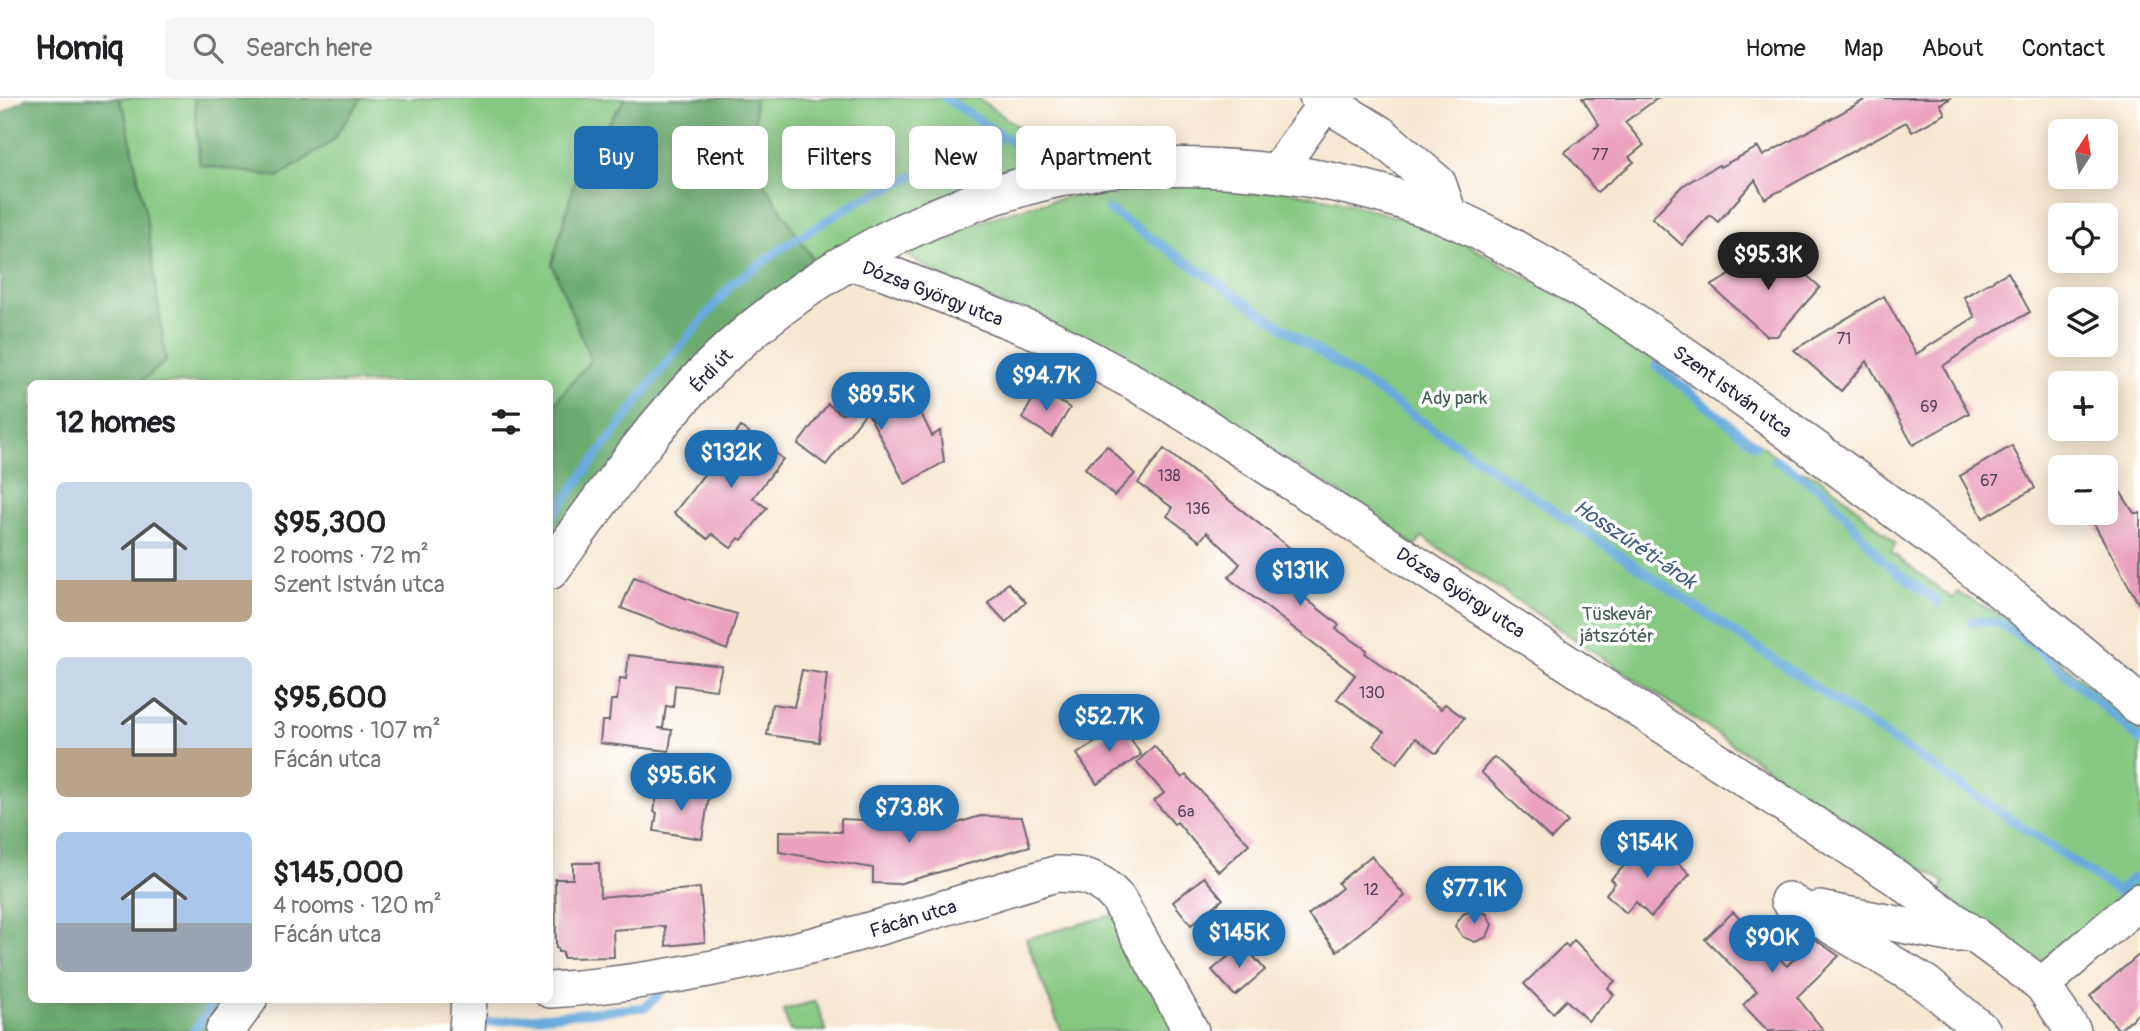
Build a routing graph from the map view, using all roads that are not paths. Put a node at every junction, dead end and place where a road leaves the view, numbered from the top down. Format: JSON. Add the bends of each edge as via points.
{"nodes":[{"id":1,"x":1324,"y":99,"type":"edge"},
{"id":2,"x":1277,"y":171,"type":"junction"},
{"id":3,"x":1448,"y":216,"type":"junction"},
{"id":4,"x":847,"y":262,"type":"junction"},
{"id":5,"x":553,"y":566,"type":"edge"},
{"id":6,"x":2140,"y":706,"type":"edge"},
{"id":7,"x":2134,"y":906,"type":"edge"},
{"id":8,"x":1974,"y":934,"type":"junction"},
{"id":9,"x":2042,"y":985,"type":"junction"},
{"id":10,"x":553,"y":990,"type":"edge"},
{"id":11,"x":244,"y":1003,"type":"edge"},
{"id":12,"x":469,"y":1003,"type":"edge"},
{"id":13,"x":225,"y":1031,"type":"edge"},
{"id":14,"x":467,"y":1031,"type":"edge"},
{"id":15,"x":1191,"y":1031,"type":"edge"},
{"id":16,"x":1983,"y":1031,"type":"edge"},
{"id":17,"x":2073,"y":1031,"type":"edge"}],
"edges":[{"from":1,"to":2,"type":"street"},
{"from":1,"to":3,"type":"main road","via":[[1381,135],[1437,184]]},
{"from":2,"to":3,"type":"main road","name":"Szent István utca","via":[[1345,184]]},
{"from":2,"to":4,"type":"main road","name":"Érdi út","via":[[1100,169],[968,205],[904,231]]},
{"from":3,"to":6,"type":"main road","name":"Szent István utca","via":[[1505,243],[1606,303],[1708,372],[2016,601]]},
{"from":4,"to":5,"type":"main road","name":"Érdi út","via":[[787,302],[700,380],[613,483]]},
{"from":4,"to":8,"type":"street","name":"Dózsa György utca","via":[[885,272],[1047,336],[1135,383],[1739,774]]},
{"from":7,"to":9,"type":"street"},
{"from":8,"to":9,"type":"street","name":"Dózsa György utca"},
{"from":8,"to":16,"type":"street","via":[[1949,934],[1801,908],[1927,984]]},
{"from":9,"to":17,"type":"street","name":"Dózsa György utca"},
{"from":10,"to":15,"type":"street","name":"Fácán utca","via":[[670,975],[786,953],[1055,874],[1086,875],[1104,883],[1118,899]]},
{"from":11,"to":13,"type":"main road"},
{"from":12,"to":14,"type":"street"}]}
